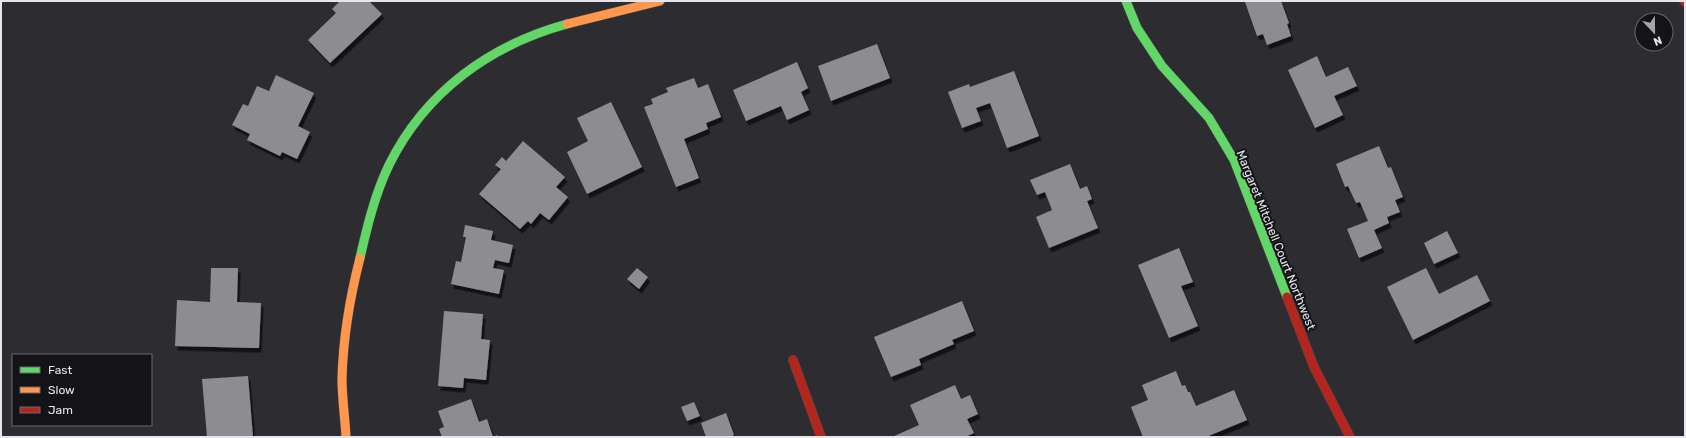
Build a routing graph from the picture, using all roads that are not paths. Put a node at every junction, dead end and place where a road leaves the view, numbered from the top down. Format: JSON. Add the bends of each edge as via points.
{"nodes":[{"id":1,"x":660,"y":1,"type":"edge"},
{"id":2,"x":1126,"y":1,"type":"edge"},
{"id":3,"x":793,"y":360,"type":"dead end"},
{"id":4,"x":346,"y":437,"type":"edge"},
{"id":5,"x":821,"y":437,"type":"edge"},
{"id":6,"x":1350,"y":437,"type":"edge"}],
"edges":[{"from":1,"to":4,"type":"street","via":[[536,33],[502,49],[470,69],[442,93],[420,117],[389,165],[370,213],[348,308],[342,380]]},
{"from":2,"to":6,"type":"street","name":"Margaret Mitchell Court Northwest","via":[[1137,28],[1162,66],[1209,118],[1234,160],[1314,368]]},
{"from":3,"to":5,"type":"street"}]}
